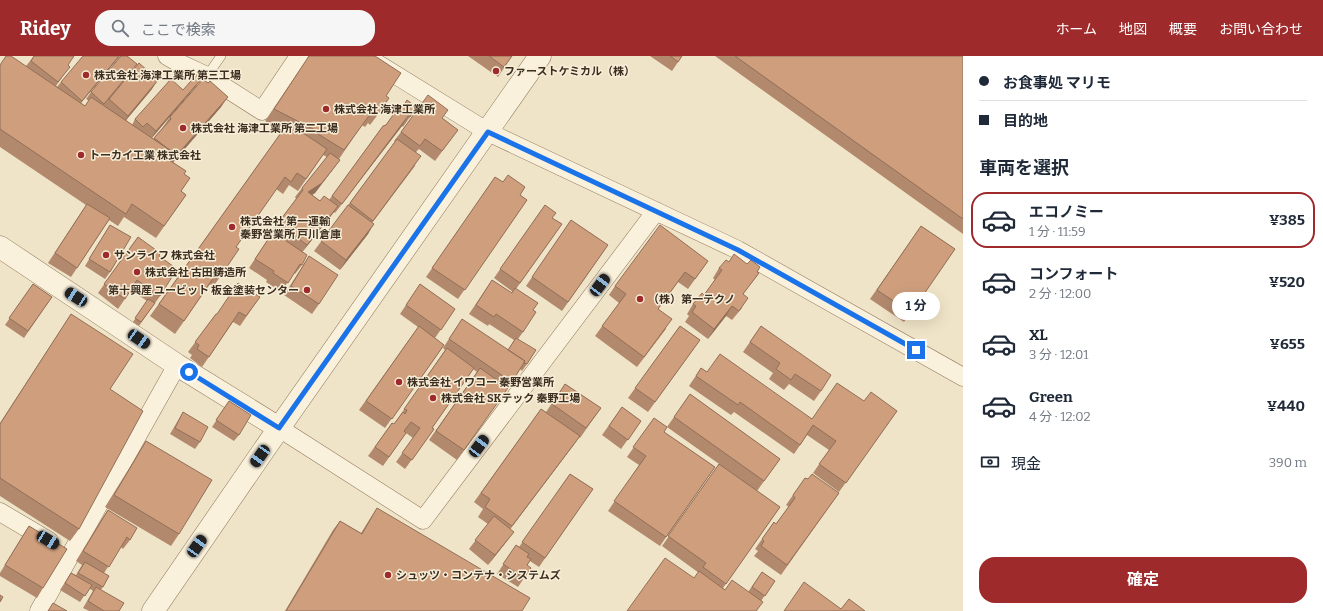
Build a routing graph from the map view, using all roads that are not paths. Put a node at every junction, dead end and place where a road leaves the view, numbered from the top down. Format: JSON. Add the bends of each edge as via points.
{"nodes":[{"id":1,"x":168,"y":56,"type":"edge"},
{"id":2,"x":221,"y":56,"type":"edge"},
{"id":3,"x":299,"y":56,"type":"edge"},
{"id":4,"x":364,"y":56,"type":"edge"},
{"id":5,"x":540,"y":56,"type":"edge"},
{"id":6,"x":207,"y":76,"type":"junction"},
{"id":7,"x":488,"y":132,"type":"junction"},
{"id":8,"x":656,"y":211,"type":"junction"},
{"id":9,"x":0,"y":247,"type":"edge"},
{"id":10,"x":177,"y":365,"type":"junction"},
{"id":11,"x":963,"y":377,"type":"edge"},
{"id":12,"x":279,"y":428,"type":"junction"},
{"id":13,"x":0,"y":512,"type":"edge"},
{"id":14,"x":71,"y":555,"type":"junction"},
{"id":15,"x":39,"y":611,"type":"edge"},
{"id":16,"x":153,"y":611,"type":"edge"}],
"edges":[{"from":1,"to":6,"type":"street"},
{"from":2,"to":6,"type":"lane"},
{"from":3,"to":6,"type":"street","via":[[262,111]]},
{"from":4,"to":7,"type":"street"},
{"from":5,"to":7,"type":"street"},
{"from":7,"to":8,"type":"street"},
{"from":7,"to":12,"type":"street"},
{"from":8,"to":11,"type":"street","via":[[738,250]]},
{"from":8,"to":12,"type":"street","via":[[423,520]]},
{"from":9,"to":10,"type":"street"},
{"from":10,"to":12,"type":"street"},
{"from":10,"to":14,"type":"street"},
{"from":12,"to":16,"type":"street"},
{"from":13,"to":14,"type":"street"},
{"from":14,"to":15,"type":"street"}]}
